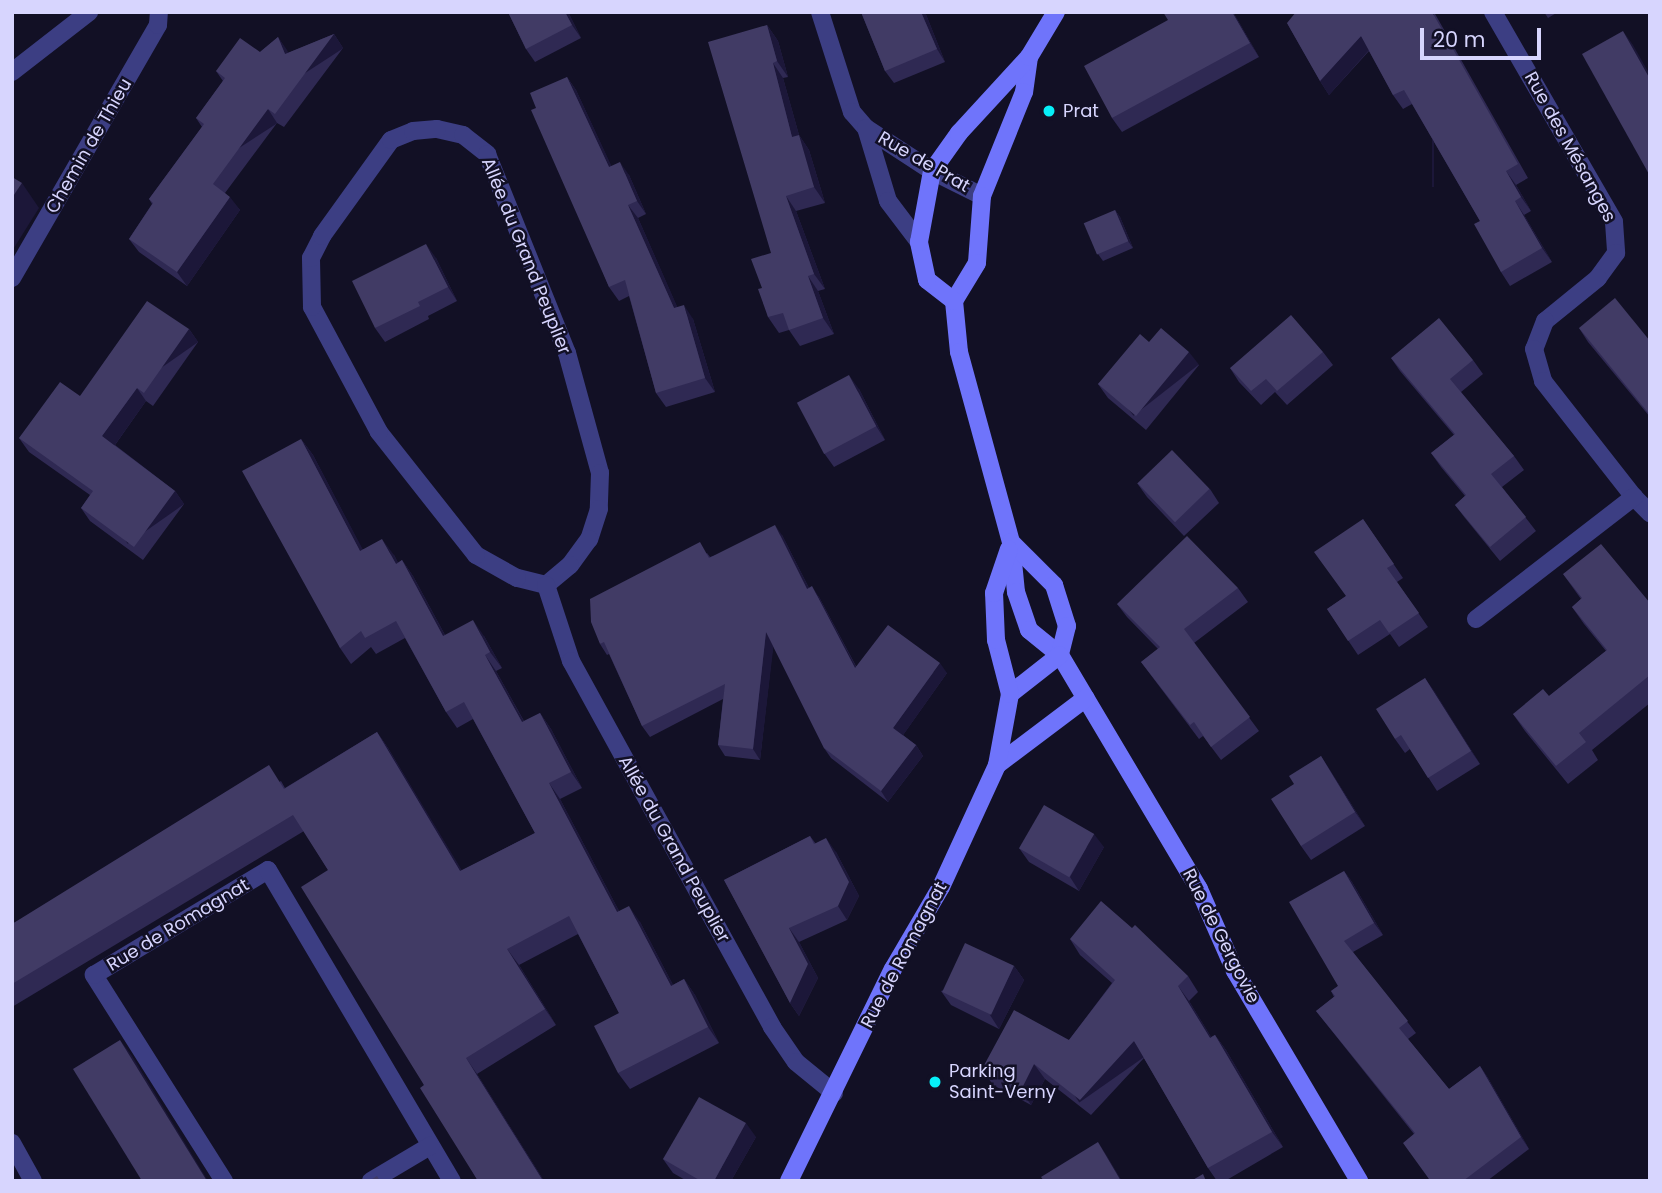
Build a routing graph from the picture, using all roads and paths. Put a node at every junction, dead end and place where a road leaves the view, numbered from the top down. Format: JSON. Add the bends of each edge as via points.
{"nodes":[{"id":1,"x":89,"y":12,"type":"edge"},
{"id":2,"x":159,"y":12,"type":"edge"},
{"id":3,"x":820,"y":12,"type":"edge"},
{"id":4,"x":1056,"y":12,"type":"edge"},
{"id":5,"x":1493,"y":12,"type":"edge"},
{"id":6,"x":1029,"y":57,"type":"junction"},
{"id":7,"x":12,"y":72,"type":"edge"},
{"id":8,"x":866,"y":128,"type":"junction"},
{"id":9,"x":932,"y":171,"type":"junction"},
{"id":10,"x":982,"y":196,"type":"junction"},
{"id":11,"x":919,"y":242,"type":"junction"},
{"id":12,"x":12,"y":278,"type":"edge"},
{"id":13,"x":954,"y":300,"type":"junction"},
{"id":14,"x":1634,"y":498,"type":"junction"},
{"id":15,"x":1650,"y":513,"type":"edge"},
{"id":16,"x":1011,"y":542,"type":"junction"},
{"id":17,"x":546,"y":585,"type":"junction"},
{"id":18,"x":1476,"y":620,"type":"dead end"},
{"id":19,"x":1060,"y":655,"type":"junction"},
{"id":20,"x":1010,"y":694,"type":"junction"},
{"id":21,"x":1086,"y":698,"type":"junction"},
{"id":22,"x":997,"y":765,"type":"junction"},
{"id":23,"x":834,"y":1093,"type":"junction"},
{"id":24,"x":12,"y":1143,"type":"edge"},
{"id":25,"x":430,"y":1146,"type":"junction"},
{"id":26,"x":33,"y":1181,"type":"edge"},
{"id":27,"x":224,"y":1181,"type":"edge"},
{"id":28,"x":371,"y":1181,"type":"edge"},
{"id":29,"x":452,"y":1181,"type":"edge"},
{"id":30,"x":789,"y":1181,"type":"edge"},
{"id":31,"x":1359,"y":1181,"type":"edge"}],
"edges":[{"from":1,"to":7,"type":"street"},
{"from":2,"to":12,"type":"street","name":"Chemin de Thieu","via":[[159,26]]},
{"from":3,"to":8,"type":"street","name":"Rue de Prat","via":[[852,113]]},
{"from":4,"to":6,"type":"main road"},
{"from":5,"to":14,"type":"street","name":"Rue des Mésanges","via":[[1614,222],[1616,253],[1598,278],[1545,321],[1534,349],[1543,381]]},
{"from":6,"to":9,"type":"main road","via":[[959,133]]},
{"from":6,"to":10,"type":"main road","via":[[1024,92]]},
{"from":8,"to":9,"type":"street","name":"Rue de Prat"},
{"from":8,"to":11,"type":"street","name":"Rue de Prat","via":[[888,201]]},
{"from":9,"to":10,"type":"street","name":"Rue de Prat"},
{"from":9,"to":11,"type":"main road"},
{"from":10,"to":13,"type":"main road","via":[[976,264]]},
{"from":11,"to":13,"type":"main road","via":[[928,280]]},
{"from":13,"to":16,"type":"main road","name":"Rue de Gergovie","via":[[959,352]]},
{"from":14,"to":15,"type":"street","name":"Rue des Mésanges"},
{"from":14,"to":18,"type":"street"},
{"from":16,"to":19,"type":"main road","name":"Rue de Gergovie","via":[[1016,592],[1029,630]]},
{"from":16,"to":19,"type":"main road","via":[[1054,585],[1067,626]]},
{"from":16,"to":20,"type":"main road","name":"Rue de Romagnat","via":[[994,593],[996,640]]},
{"from":17,"to":17,"type":"street","name":"Allée du Grand Peuplier","via":[[517,578],[476,555],[379,432],[312,307],[312,258],[322,236],[391,140],[413,131],[436,129],[463,135],[486,154],[570,365],[600,473],[599,509],[589,539],[570,565]]},
{"from":17,"to":23,"type":"street","name":"Allée du Grand Peuplier","via":[[571,661],[772,1027],[796,1062]]},
{"from":19,"to":20,"type":"main road"},
{"from":19,"to":21,"type":"main road","name":"Rue de Gergovie"},
{"from":20,"to":22,"type":"main road","name":"Rue de Romagnat"},
{"from":21,"to":22,"type":"main road","name":"Rue de Romagnat"},
{"from":21,"to":31,"type":"main road","name":"Rue de Gergovie","via":[[1199,888],[1235,971]]},
{"from":22,"to":23,"type":"main road","name":"Rue de Romagnat","via":[[941,887],[892,969]]},
{"from":23,"to":30,"type":"main road","name":"Rue de Romagnat"},
{"from":24,"to":26,"type":"street"},
{"from":25,"to":27,"type":"street","name":"Rue de Romagnat","via":[[268,870],[94,975]]},
{"from":25,"to":28,"type":"street"},
{"from":25,"to":29,"type":"street","name":"Rue de Romagnat"}]}
